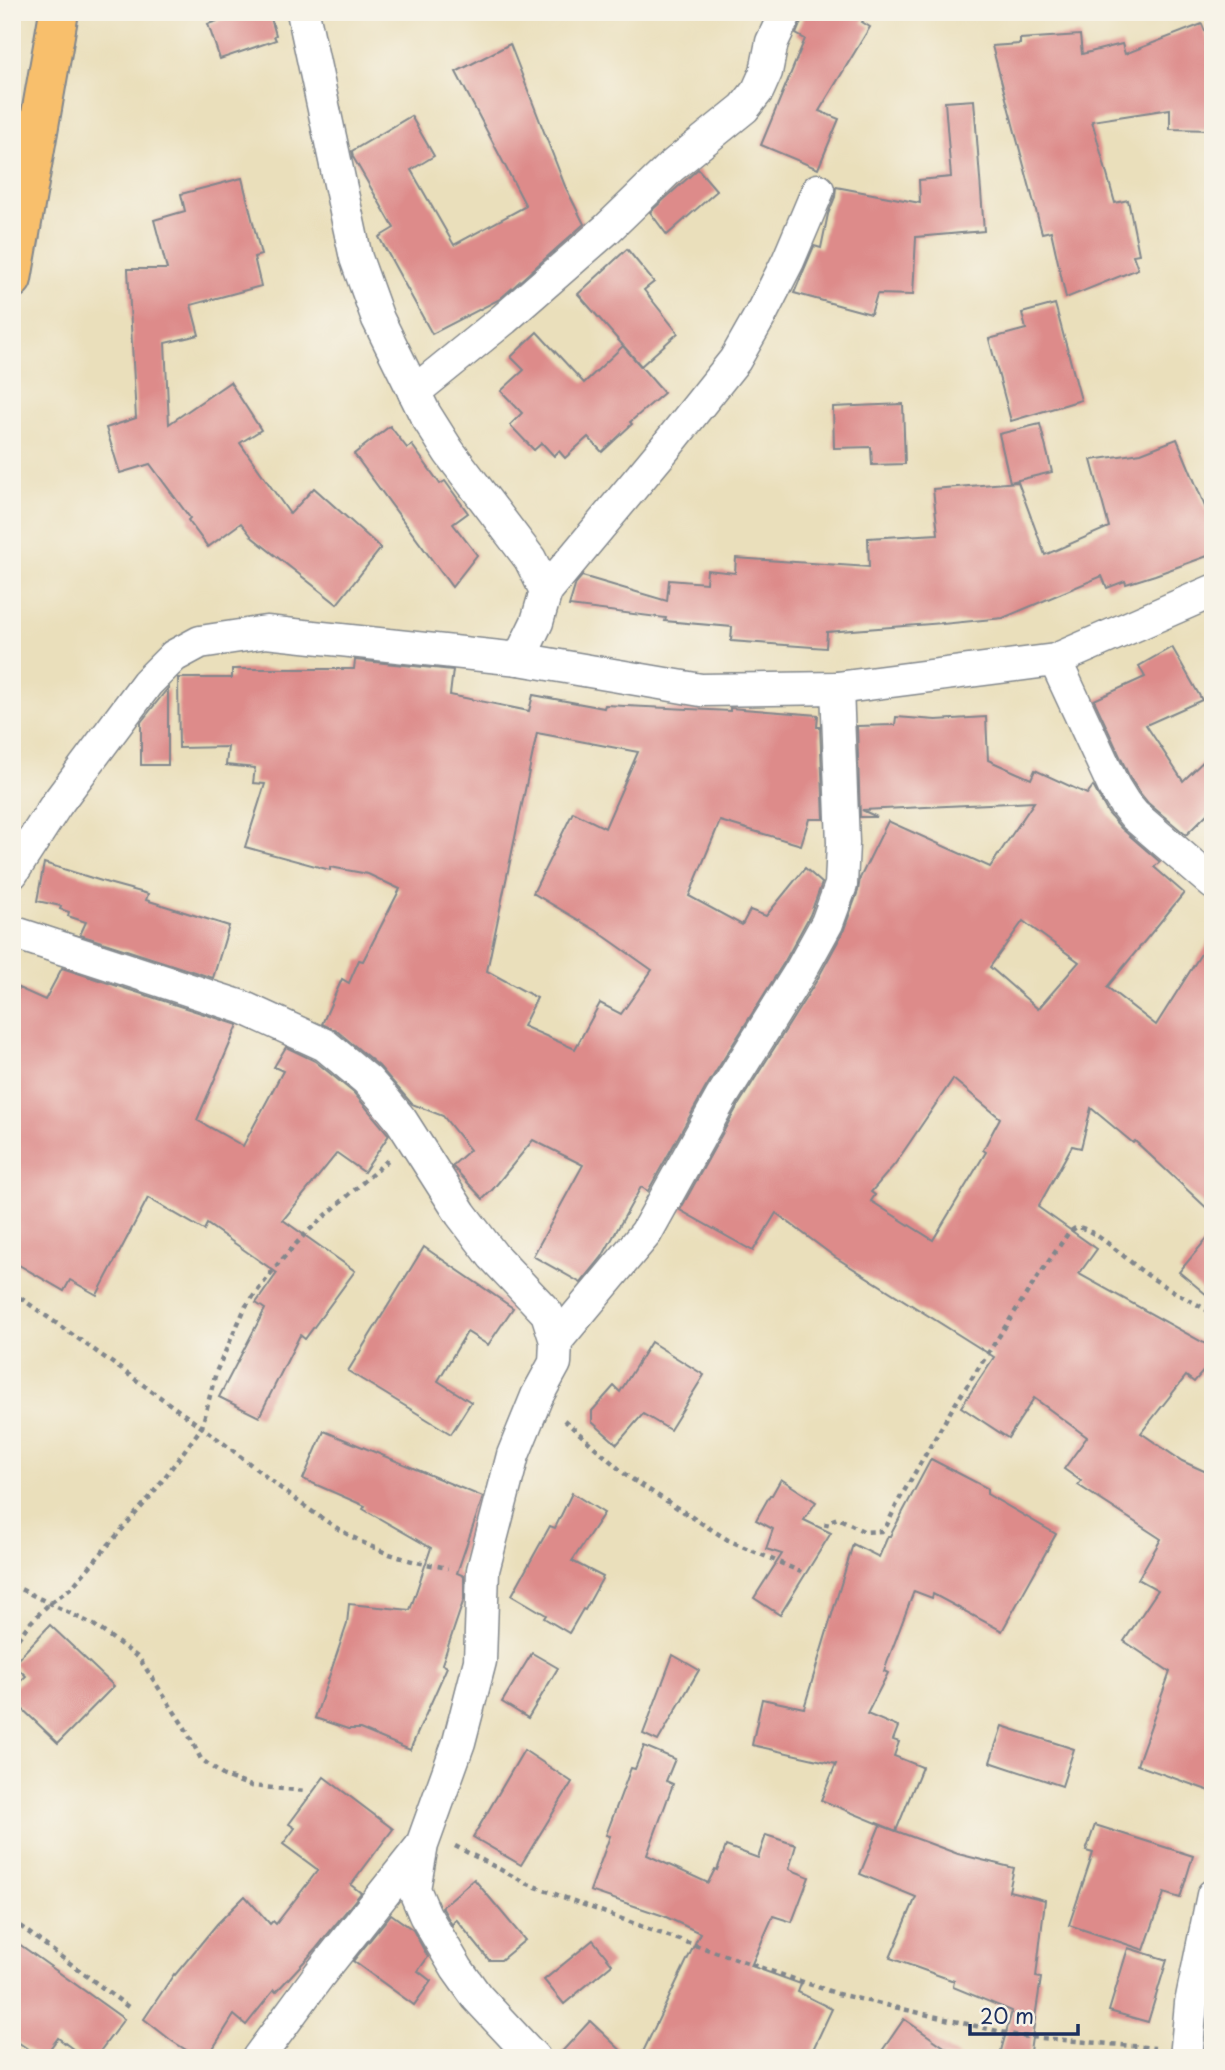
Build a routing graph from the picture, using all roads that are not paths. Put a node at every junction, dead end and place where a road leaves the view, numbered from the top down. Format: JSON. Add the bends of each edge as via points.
{"nodes":[{"id":1,"x":59,"y":12,"type":"edge"},
{"id":2,"x":303,"y":12,"type":"edge"},
{"id":3,"x":786,"y":12,"type":"edge"},
{"id":4,"x":818,"y":190,"type":"dead end"},
{"id":5,"x":12,"y":279,"type":"edge"},
{"id":6,"x":414,"y":392,"type":"junction"},
{"id":7,"x":545,"y":591,"type":"junction"},
{"id":8,"x":1213,"y":591,"type":"edge"},
{"id":9,"x":519,"y":659,"type":"junction"},
{"id":10,"x":1055,"y":660,"type":"junction"},
{"id":11,"x":836,"y":688,"type":"junction"},
{"id":12,"x":12,"y":873,"type":"edge"},
{"id":13,"x":1213,"y":883,"type":"edge"},
{"id":14,"x":12,"y":932,"type":"edge"},
{"id":15,"x":556,"y":1341,"type":"junction"},
{"id":16,"x":424,"y":1838,"type":"junction"},
{"id":17,"x":1213,"y":1895,"type":"edge"},
{"id":18,"x":1187,"y":2054,"type":"edge"},
{"id":19,"x":258,"y":2058,"type":"edge"},
{"id":20,"x":534,"y":2058,"type":"edge"}],
"edges":[{"from":1,"to":5,"type":"highway"},
{"from":2,"to":6,"type":"street","via":[[356,258],[378,319]]},
{"from":3,"to":6,"type":"street","via":[[772,42],[766,72],[744,108]]},
{"from":4,"to":7,"type":"street","via":[[788,261],[735,360]]},
{"from":6,"to":7,"type":"street","via":[[449,452],[530,559]]},
{"from":7,"to":9,"type":"street","via":[[537,622]]},
{"from":8,"to":10,"type":"street"},
{"from":9,"to":11,"type":"street","via":[[701,690]]},
{"from":9,"to":12,"type":"street","via":[[265,632],[200,642],[174,656],[147,683],[56,805]]},
{"from":10,"to":11,"type":"street"},
{"from":10,"to":13,"type":"street","via":[[1124,803]]},
{"from":11,"to":15,"type":"street","via":[[843,843],[841,885],[827,923],[646,1233]]},
{"from":14,"to":15,"type":"street","via":[[242,1007],[325,1045],[367,1080],[401,1121],[461,1214],[547,1313]]},
{"from":15,"to":16,"type":"street","via":[[555,1363],[513,1455],[483,1570],[480,1661],[459,1742]]},
{"from":16,"to":19,"type":"street"},
{"from":16,"to":20,"type":"street","via":[[414,1889],[425,1915],[477,1997]]},
{"from":17,"to":18,"type":"street","via":[[1191,2003]]}]}
